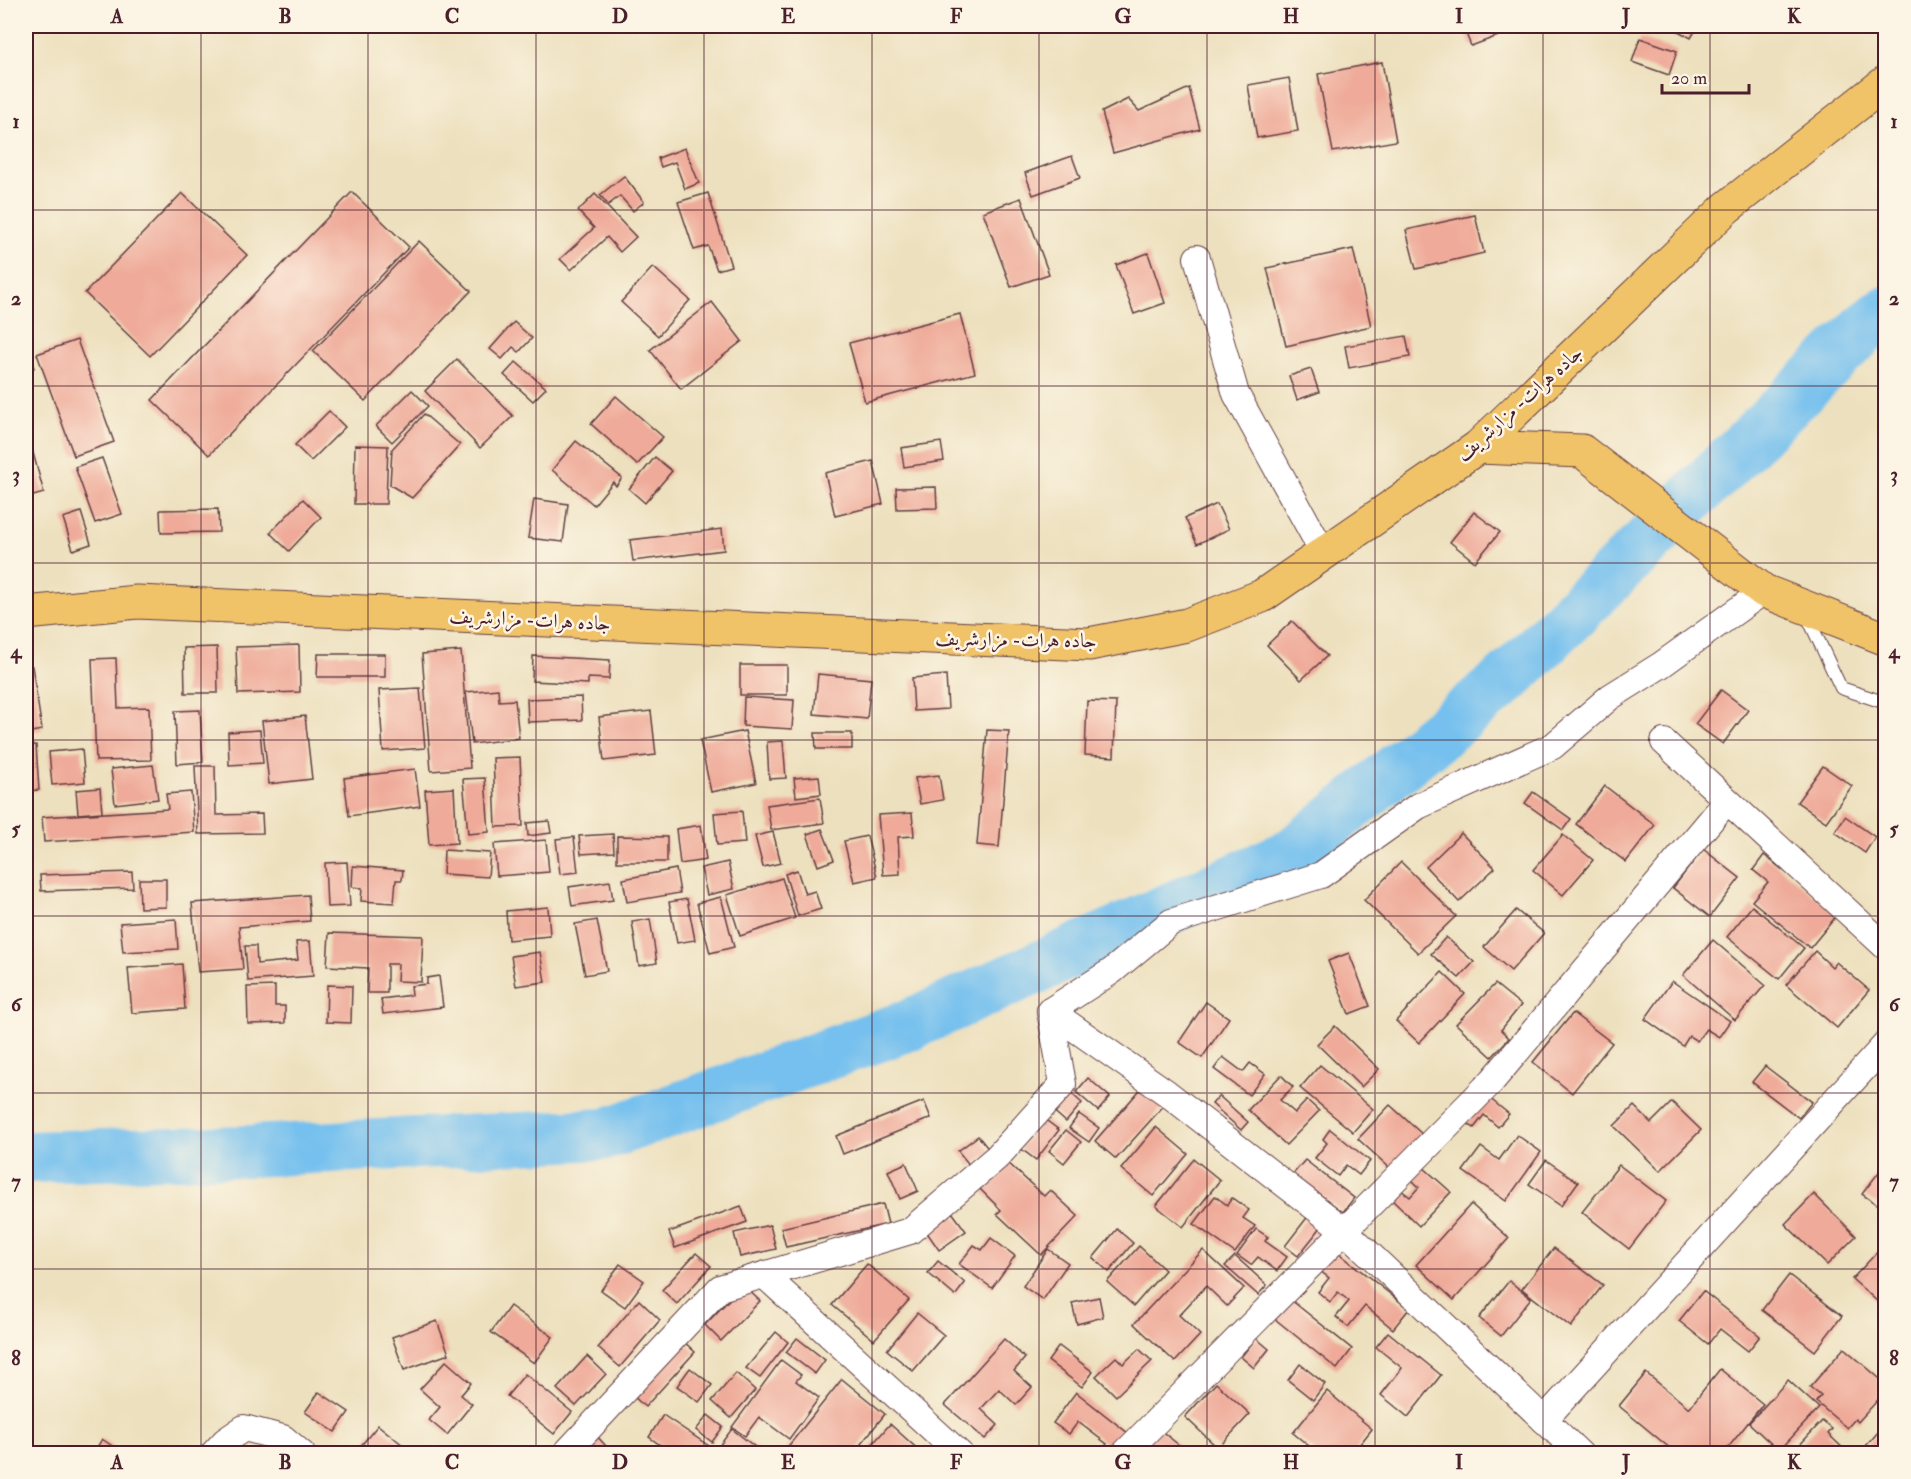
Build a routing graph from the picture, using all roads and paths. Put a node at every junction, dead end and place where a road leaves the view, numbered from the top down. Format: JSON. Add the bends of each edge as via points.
{"nodes":[{"id":1,"x":1886,"y":82,"type":"edge"},
{"id":2,"x":1197,"y":258,"type":"dead end"},
{"id":3,"x":1478,"y":447,"type":"junction"},
{"id":4,"x":1324,"y":554,"type":"junction"},
{"id":5,"x":1764,"y":591,"type":"junction"},
{"id":6,"x":1803,"y":606,"type":"junction"},
{"id":7,"x":26,"y":614,"type":"edge"},
{"id":8,"x":1886,"y":639,"type":"edge"},
{"id":9,"x":1886,"y":703,"type":"edge"},
{"id":10,"x":1664,"y":742,"type":"dead end"},
{"id":11,"x":1727,"y":801,"type":"junction"},
{"id":12,"x":1886,"y":947,"type":"edge"},
{"id":13,"x":1050,"y":1011,"type":"junction"},
{"id":14,"x":1886,"y":1044,"type":"edge"},
{"id":15,"x":1344,"y":1230,"type":"junction"},
{"id":16,"x":764,"y":1275,"type":"junction"},
{"id":17,"x":1544,"y":1420,"type":"junction"},
{"id":18,"x":213,"y":1454,"type":"edge"},
{"id":19,"x":302,"y":1454,"type":"edge"},
{"id":20,"x":565,"y":1454,"type":"edge"},
{"id":21,"x":960,"y":1454,"type":"edge"},
{"id":22,"x":1124,"y":1454,"type":"edge"},
{"id":23,"x":1580,"y":1454,"type":"edge"}],
"edges":[{"from":1,"to":3,"type":"main road","name":"جاده هرات- مزارشریف","via":[[1726,208]]},
{"from":2,"to":4,"type":"street","via":[[1236,394]]},
{"from":3,"to":4,"type":"main road","name":"جاده هرات- مزارشریف"},
{"from":3,"to":5,"type":"main road","via":[[1582,451]]},
{"from":4,"to":7,"type":"main road","name":"جاده هرات- مزارشریف","via":[[1262,596],[1198,621],[1089,644],[137,602]]},
{"from":5,"to":6,"type":"main road"},
{"from":5,"to":13,"type":"street","via":[[1610,697],[1553,746],[1418,806],[1321,875],[1171,921],[1112,971]]},
{"from":6,"to":8,"type":"main road"},
{"from":6,"to":9,"type":"lane","via":[[1841,688]]},
{"from":10,"to":11,"type":"street"},
{"from":11,"to":12,"type":"street"},
{"from":11,"to":15,"type":"street","via":[[1492,1081]]},
{"from":13,"to":15,"type":"street","via":[[1167,1093]]},
{"from":13,"to":16,"type":"street","via":[[1063,1084],[997,1157],[910,1231]]},
{"from":14,"to":17,"type":"street"},
{"from":15,"to":17,"type":"street"},
{"from":15,"to":22,"type":"street"},
{"from":16,"to":20,"type":"street","via":[[720,1288]]},
{"from":16,"to":21,"type":"street"},
{"from":17,"to":23,"type":"street"},
{"from":18,"to":19,"type":"street","via":[[244,1428],[283,1438]]}]}
